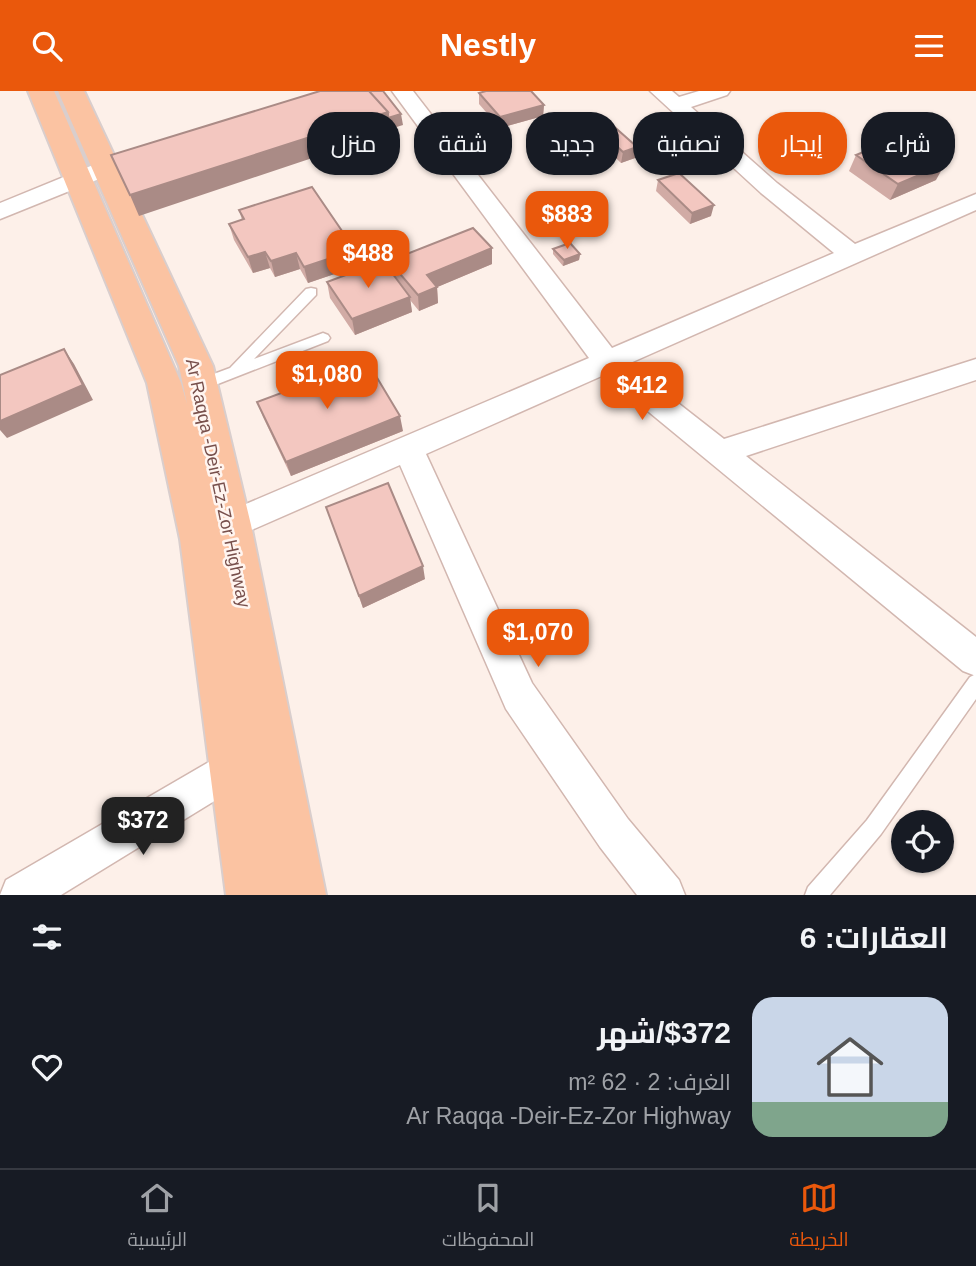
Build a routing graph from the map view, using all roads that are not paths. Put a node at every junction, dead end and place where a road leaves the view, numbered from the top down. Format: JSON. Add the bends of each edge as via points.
{"nodes":[{"id":1,"x":41,"y":91,"type":"edge"},
{"id":2,"x":71,"y":91,"type":"edge"},
{"id":3,"x":402,"y":91,"type":"edge"},
{"id":4,"x":720,"y":91,"type":"edge"},
{"id":5,"x":668,"y":98,"type":"edge"},
{"id":6,"x":158,"y":153,"type":"edge"},
{"id":7,"x":92,"y":174,"type":"junction"},
{"id":8,"x":976,"y":201,"type":"edge"},
{"id":9,"x":0,"y":212,"type":"edge"},
{"id":10,"x":852,"y":255,"type":"junction"},
{"id":11,"x":311,"y":292,"type":"dead end"},
{"id":12,"x":323,"y":338,"type":"dead end"},
{"id":13,"x":607,"y":362,"type":"junction"},
{"id":14,"x":976,"y":369,"type":"edge"},
{"id":15,"x":216,"y":379,"type":"junction"},
{"id":16,"x":408,"y":448,"type":"junction"},
{"id":17,"x":718,"y":453,"type":"junction"},
{"id":18,"x":231,"y":525,"type":"junction"},
{"id":19,"x":976,"y":659,"type":"edge"},
{"id":20,"x":976,"y":683,"type":"edge"},
{"id":21,"x":233,"y":767,"type":"junction"},
{"id":22,"x":21,"y":895,"type":"edge"},
{"id":23,"x":252,"y":895,"type":"edge"},
{"id":24,"x":300,"y":895,"type":"edge"},
{"id":25,"x":664,"y":895,"type":"edge"},
{"id":26,"x":816,"y":895,"type":"edge"}],
"edges":[{"from":1,"to":7,"type":"main road","name":"Ar Raqqa -Deir-Ez-Zor Highway"},
{"from":2,"to":7,"type":"main road","name":"Ar Raqqa -Deir-Ez-Zor Highway"},
{"from":3,"to":13,"type":"street"},
{"from":4,"to":5,"type":"street"},
{"from":5,"to":10,"type":"street"},
{"from":6,"to":7,"type":"street"},
{"from":7,"to":9,"type":"street"},
{"from":7,"to":15,"type":"main road","name":"Ar Raqqa -Deir-Ez-Zor Highway","via":[[196,366]]},
{"from":7,"to":21,"type":"main road","name":"Ar Raqqa -Deir-Ez-Zor Highway","via":[[164,383],[200,539]]},
{"from":8,"to":10,"type":"street"},
{"from":10,"to":13,"type":"street"},
{"from":11,"to":15,"type":"lane"},
{"from":12,"to":15,"type":"lane"},
{"from":13,"to":16,"type":"street"},
{"from":13,"to":17,"type":"street"},
{"from":14,"to":17,"type":"street"},
{"from":15,"to":18,"type":"main road","name":"Ar Raqqa -Deir-Ez-Zor Highway"},
{"from":16,"to":18,"type":"street"},
{"from":16,"to":25,"type":"street","via":[[519,696],[614,833]]},
{"from":17,"to":19,"type":"street"},
{"from":18,"to":24,"type":"main road","name":"Ar Raqqa -Deir-Ez-Zor Highway"},
{"from":20,"to":26,"type":"lane","via":[[874,827]]},
{"from":21,"to":22,"type":"street"},
{"from":21,"to":23,"type":"main road","name":"Ar Raqqa -Deir-Ez-Zor Highway"}]}
